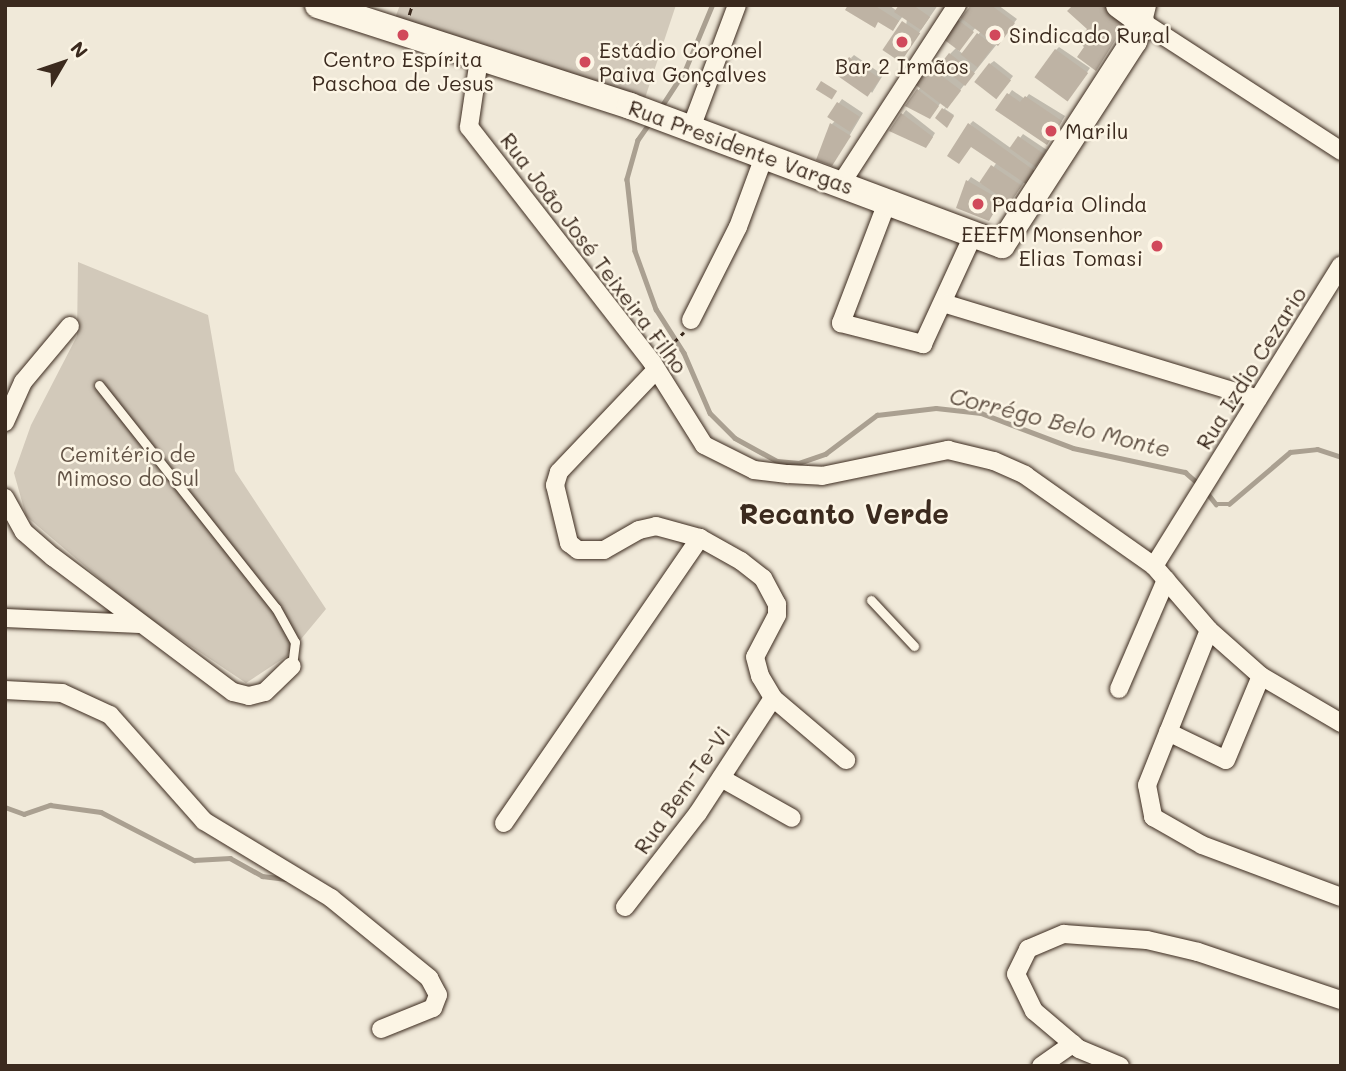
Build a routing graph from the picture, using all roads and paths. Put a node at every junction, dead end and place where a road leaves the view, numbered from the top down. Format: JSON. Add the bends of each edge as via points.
{"nodes":[{"id":1,"x":318,"y":5,"type":"edge"},
{"id":2,"x":737,"y":5,"type":"edge"},
{"id":3,"x":957,"y":5,"type":"edge"},
{"id":4,"x":1119,"y":5,"type":"edge"},
{"id":5,"x":1142,"y":13,"type":"edge"},
{"id":6,"x":479,"y":58,"type":"junction"},
{"id":7,"x":691,"y":128,"type":"junction"},
{"id":8,"x":1341,"y":151,"type":"edge"},
{"id":9,"x":765,"y":154,"type":"junction"},
{"id":10,"x":842,"y":182,"type":"junction"},
{"id":11,"x":888,"y":200,"type":"junction"},
{"id":12,"x":974,"y":233,"type":"junction"},
{"id":13,"x":1341,"y":265,"type":"edge"},
{"id":14,"x":943,"y":303,"type":"junction"},
{"id":15,"x":70,"y":326,"type":"dead end"},
{"id":16,"x":684,"y":331,"type":"joint"},
{"id":17,"x":665,"y":351,"type":"dead end"},
{"id":18,"x":656,"y":370,"type":"junction"},
{"id":19,"x":99,"y":385,"type":"dead end"},
{"id":20,"x":1258,"y":399,"type":"junction"},
{"id":21,"x":5,"y":422,"type":"edge"},
{"id":22,"x":5,"y":498,"type":"edge"},
{"id":23,"x":700,"y":538,"type":"junction"},
{"id":24,"x":1160,"y":573,"type":"junction"},
{"id":25,"x":871,"y":600,"type":"dead end"},
{"id":26,"x":5,"y":618,"type":"edge"},
{"id":27,"x":140,"y":624,"type":"junction"},
{"id":28,"x":1209,"y":630,"type":"junction"},
{"id":29,"x":914,"y":646,"type":"dead end"},
{"id":30,"x":292,"y":666,"type":"joint"},
{"id":31,"x":1261,"y":676,"type":"junction"},
{"id":32,"x":1119,"y":689,"type":"dead end"},
{"id":33,"x":5,"y":690,"type":"edge"},
{"id":34,"x":774,"y":698,"type":"junction"},
{"id":35,"x":1341,"y":723,"type":"edge"},
{"id":36,"x":1168,"y":732,"type":"junction"},
{"id":37,"x":846,"y":760,"type":"dead end"},
{"id":38,"x":721,"y":778,"type":"junction"},
{"id":39,"x":792,"y":818,"type":"dead end"},
{"id":40,"x":504,"y":823,"type":"dead end"},
{"id":41,"x":1341,"y":897,"type":"edge"},
{"id":42,"x":625,"y":907,"type":"dead end"},
{"id":43,"x":1341,"y":1000,"type":"edge"},
{"id":44,"x":381,"y":1029,"type":"dead end"},
{"id":45,"x":1073,"y":1044,"type":"junction"},
{"id":46,"x":1041,"y":1066,"type":"edge"},
{"id":47,"x":1121,"y":1066,"type":"edge"}],
"edges":[{"from":1,"to":6,"type":"main road","name":"Rua Presidente Vargas"},
{"from":2,"to":7,"type":"street"},
{"from":3,"to":10,"type":"street"},
{"from":4,"to":5,"type":"main road"},
{"from":5,"to":8,"type":"street"},
{"from":5,"to":12,"type":"main road","name":"Rua Presidente Vargas","via":[[1134,41],[1002,245]]},
{"from":6,"to":7,"type":"main road","name":"Rua Presidente Vargas"},
{"from":6,"to":18,"type":"street","name":"Rua João José Teixeira Filho","via":[[469,127]]},
{"from":7,"to":9,"type":"main road","name":"Rua Presidente Vargas"},
{"from":9,"to":10,"type":"main road","name":"Rua Presidente Vargas"},
{"from":9,"to":16,"type":"street","via":[[738,227]]},
{"from":10,"to":11,"type":"main road","name":"Rua Presidente Vargas"},
{"from":11,"to":12,"type":"main road","name":"Rua Presidente Vargas"},
{"from":11,"to":14,"type":"street","via":[[841,323],[923,344]]},
{"from":12,"to":14,"type":"street"},
{"from":13,"to":20,"type":"street","name":"Rua Izdio Cezario"},
{"from":14,"to":20,"type":"street"},
{"from":15,"to":21,"type":"street","via":[[23,382]]},
{"from":16,"to":17,"type":"path"},
{"from":18,"to":23,"type":"street","via":[[559,472],[555,485],[560,519],[569,543],[591,552],[656,526]]},
{"from":18,"to":24,"type":"street","name":"Rua João José Teixeira Filho","via":[[698,437],[754,470],[822,476],[926,452],[972,455],[1025,475]]},
{"from":19,"to":30,"type":"lane","via":[[276,608],[295,642]]},
{"from":20,"to":24,"type":"street","name":"Rua Izdio Cezario","via":[[1193,506]]},
{"from":22,"to":27,"type":"street","via":[[24,532]]},
{"from":23,"to":34,"type":"street","via":[[741,561],[773,593],[777,615],[755,657]]},
{"from":23,"to":40,"type":"street"},
{"from":24,"to":28,"type":"street","name":"Rua João José Teixeira Filho"},
{"from":24,"to":32,"type":"street","name":"Rua Izdio Cezario"},
{"from":25,"to":29,"type":"lane"},
{"from":26,"to":27,"type":"street"},
{"from":27,"to":30,"type":"street","via":[[233,692],[249,696],[265,692]]},
{"from":28,"to":31,"type":"street","name":"Rua João José Teixeira Filho"},
{"from":28,"to":36,"type":"street"},
{"from":31,"to":35,"type":"street","name":"Rua João José Teixeira Filho"},
{"from":31,"to":36,"type":"street","via":[[1226,760]]},
{"from":33,"to":44,"type":"street","via":[[62,693],[110,715],[204,821],[331,898],[429,978],[438,995],[433,1008]]},
{"from":34,"to":37,"type":"street"},
{"from":34,"to":38,"type":"street","name":"Rua Bem-Te-Vi"},
{"from":36,"to":41,"type":"street","via":[[1147,785],[1153,817],[1202,845]]},
{"from":38,"to":39,"type":"street"},
{"from":38,"to":42,"type":"street","name":"Rua Bem-Te-Vi"},
{"from":43,"to":45,"type":"street","via":[[1198,952],[1147,940],[1064,934],[1028,950],[1016,974],[1034,1011]]},
{"from":45,"to":46,"type":"street"},
{"from":45,"to":47,"type":"street"}]}
